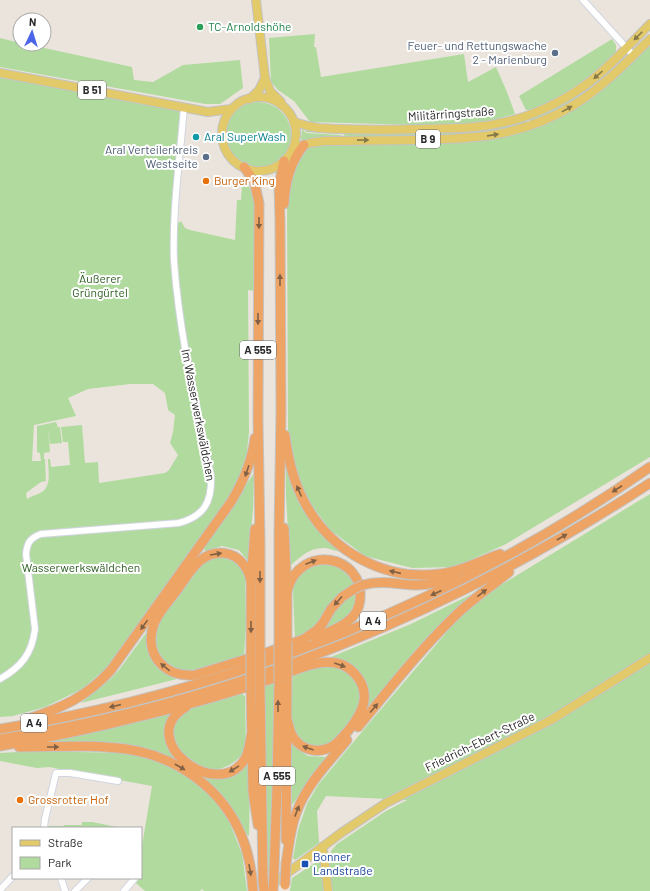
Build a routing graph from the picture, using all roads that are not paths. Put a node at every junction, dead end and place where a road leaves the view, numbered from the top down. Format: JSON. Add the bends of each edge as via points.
{"nodes":[{"id":1,"x":256,"y":0,"type":"edge"},
{"id":2,"x":583,"y":0,"type":"edge"},
{"id":3,"x":650,"y":24,"type":"edge"},
{"id":4,"x":650,"y":39,"type":"edge"},
{"id":5,"x":626,"y":48,"type":"junction"},
{"id":6,"x":633,"y":55,"type":"junction"},
{"id":7,"x":0,"y":73,"type":"edge"},
{"id":8,"x":265,"y":78,"type":"junction"},
{"id":9,"x":250,"y":99,"type":"junction"},
{"id":10,"x":283,"y":106,"type":"junction"},
{"id":11,"x":184,"y":107,"type":"junction"},
{"id":12,"x":231,"y":110,"type":"junction"},
{"id":13,"x":208,"y":112,"type":"junction"},
{"id":14,"x":294,"y":122,"type":"junction"},
{"id":15,"x":222,"y":128,"type":"junction"},
{"id":16,"x":304,"y":145,"type":"junction"},
{"id":17,"x":293,"y":148,"type":"junction"},
{"id":18,"x":284,"y":161,"type":"junction"},
{"id":19,"x":244,"y":167,"type":"junction"},
{"id":20,"x":280,"y":221,"type":"junction"},
{"id":21,"x":281,"y":412,"type":"junction"},
{"id":22,"x":258,"y":419,"type":"junction"},
{"id":23,"x":650,"y":467,"type":"edge"},
{"id":24,"x":650,"y":483,"type":"edge"},
{"id":25,"x":259,"y":496,"type":"junction"},
{"id":26,"x":280,"y":509,"type":"junction"},
{"id":27,"x":580,"y":513,"type":"junction"},
{"id":28,"x":500,"y":554,"type":"junction"},
{"id":29,"x":529,"y":557,"type":"junction"},
{"id":30,"x":251,"y":582,"type":"junction"},
{"id":31,"x":287,"y":591,"type":"junction"},
{"id":32,"x":283,"y":642,"type":"junction"},
{"id":33,"x":341,"y":645,"type":"junction"},
{"id":34,"x":255,"y":651,"type":"junction"},
{"id":35,"x":650,"y":658,"type":"edge"},
{"id":36,"x":302,"y":668,"type":"junction"},
{"id":37,"x":0,"y":679,"type":"edge"},
{"id":38,"x":283,"y":680,"type":"junction"},
{"id":39,"x":255,"y":690,"type":"junction"},
{"id":40,"x":152,"y":696,"type":"junction"},
{"id":41,"x":193,"y":703,"type":"junction"},
{"id":42,"x":287,"y":720,"type":"junction"},
{"id":43,"x":1,"y":728,"type":"edge"},
{"id":44,"x":251,"y":736,"type":"junction"},
{"id":45,"x":0,"y":739,"type":"edge"},
{"id":46,"x":0,"y":747,"type":"edge"},
{"id":47,"x":118,"y":781,"type":"dead end"},
{"id":48,"x":44,"y":827,"type":"edge"},
{"id":49,"x":322,"y":847,"type":"junction"},
{"id":50,"x":262,"y":852,"type":"junction"},
{"id":51,"x":286,"y":863,"type":"junction"},
{"id":52,"x":12,"y":877,"type":"edge"},
{"id":53,"x":60,"y":879,"type":"edge"},
{"id":54,"x":87,"y":879,"type":"edge"},
{"id":55,"x":134,"y":879,"type":"edge"},
{"id":56,"x":284,"y":888,"type":"edge"},
{"id":57,"x":253,"y":889,"type":"edge"},
{"id":58,"x":0,"y":890,"type":"edge"},
{"id":59,"x":65,"y":891,"type":"edge"},
{"id":60,"x":75,"y":891,"type":"edge"},
{"id":61,"x":124,"y":891,"type":"edge"},
{"id":62,"x":263,"y":891,"type":"edge"},
{"id":63,"x":273,"y":891,"type":"edge"},
{"id":64,"x":328,"y":891,"type":"edge"}],
"edges":[{"from":1,"to":8,"type":"main road"},
{"from":2,"to":5,"type":"street"},
{"from":3,"to":5,"type":"main road","name":"Militärringstraße","number":"B 9","one_way":true},
{"from":4,"to":6,"type":"main road","name":"Militärringstraße","number":"B 9"},
{"from":5,"to":6,"type":"street"},
{"from":5,"to":14,"type":"main road","name":"Militärringstraße","number":"B 9","one_way":true,"via":[[571,95],[544,109],[497,124],[474,127],[351,129],[313,127]]},
{"from":16,"to":6,"type":"main road","name":"Militärringstraße","number":"B 9","one_way":true,"via":[[324,141],[461,138],[502,134],[539,122],[571,106],[600,86]]},
{"from":7,"to":11,"type":"main road","number":"B 51"},
{"from":8,"to":9,"type":"main road","via":[[259,90]]},
{"from":8,"to":10,"type":"main road","via":[[270,90]]},
{"from":9,"to":10,"type":"main road","via":[[264,99]]},
{"from":9,"to":12,"type":"main road"},
{"from":10,"to":14,"type":"main road"},
{"from":11,"to":13,"type":"main road","number":"B 51"},
{"from":11,"to":37,"type":"street","name":"Im Wasserwerkswäldchen","via":[[174,223],[174,261],[182,334],[211,476],[210,494],[199,514],[179,523],[41,534],[32,538],[26,554],[35,629],[33,642],[19,665]]},
{"from":12,"to":13,"type":"main road","number":"B 51"},
{"from":12,"to":15,"type":"main road"},
{"from":13,"to":15,"type":"main road","via":[[217,118]]},
{"from":14,"to":17,"type":"main road","via":[[296,137]]},
{"from":15,"to":19,"type":"main road","via":[[226,150],[235,162]]},
{"from":16,"to":17,"type":"main road","name":"Militärringstraße","number":"B 9"},
{"from":16,"to":20,"type":"highway","via":[[293,163]]},
{"from":17,"to":18,"type":"main road"},
{"from":18,"to":19,"type":"main road","via":[[267,170]]},
{"from":18,"to":20,"type":"highway","via":[[279,185]]},
{"from":19,"to":22,"type":"highway","number":"A 555","one_way":true,"via":[[254,181],[258,196]]},
{"from":21,"to":20,"type":"highway","number":"A 555","one_way":true},
{"from":21,"to":26,"type":"highway","number":"A 555"},
{"from":28,"to":21,"type":"highway","one_way":true,"via":[[451,572],[424,575],[385,570],[351,554],[330,537],[303,500],[290,466]]},
{"from":22,"to":25,"type":"highway","number":"A 555"},
{"from":22,"to":43,"type":"highway","one_way":true,"via":[[252,455],[237,494],[111,670],[92,689],[68,704]]},
{"from":23,"to":27,"type":"highway","number":"A 4","one_way":true},
{"from":29,"to":24,"type":"highway","number":"A 4","one_way":true},
{"from":25,"to":30,"type":"highway"},
{"from":25,"to":34,"type":"highway","number":"A 555","one_way":true,"via":[[260,543]]},
{"from":26,"to":31,"type":"highway","via":[[285,540]]},
{"from":26,"to":32,"type":"highway","number":"A 555"},
{"from":27,"to":28,"type":"highway","via":[[550,526]]},
{"from":27,"to":40,"type":"highway","number":"A 4","one_way":true,"via":[[530,544],[477,572],[379,618],[271,660]]},
{"from":28,"to":30,"type":"highway","one_way":true,"bridge":true,"via":[[438,583],[414,585],[377,582],[363,585],[346,593],[317,630],[299,641],[195,675],[176,674],[161,664],[152,644],[155,624],[200,560],[216,553],[232,555],[244,565]]},
{"from":29,"to":33,"type":"highway","number":"A 4","via":[[445,600]]},
{"from":51,"to":29,"type":"highway","one_way":true,"via":[[296,812],[319,774],[414,660],[452,619],[468,603]]},
{"from":30,"to":34,"type":"highway","one_way":true},
{"from":31,"to":32,"type":"highway"},
{"from":31,"to":40,"type":"highway","one_way":true,"via":[[299,569],[311,562],[327,559],[345,566],[352,573],[359,588],[360,599],[354,615],[348,622],[335,629]]},
{"from":32,"to":38,"type":"highway","number":"A 555","bridge":true},
{"from":33,"to":36,"type":"highway"},
{"from":33,"to":45,"type":"highway","number":"A 4","via":[[274,670],[163,704],[91,722]]},
{"from":34,"to":39,"type":"highway","number":"A 555","bridge":true},
{"from":35,"to":49,"type":"main road","name":"Friedrich-Ebert-Straße","via":[[551,720],[386,803]]},
{"from":36,"to":41,"type":"highway"},
{"from":36,"to":42,"type":"highway","one_way":true,"via":[[328,662],[349,669],[357,676],[362,687],[363,708],[358,719],[340,740],[333,746],[321,750],[307,748],[296,742]]},
{"from":38,"to":42,"type":"highway"},
{"from":63,"to":38,"type":"highway","number":"A 555","one_way":true,"bridge":true},
{"from":39,"to":44,"type":"highway"},
{"from":39,"to":50,"type":"highway","number":"A 555"},
{"from":40,"to":43,"type":"highway","number":"A 4","one_way":true},
{"from":44,"to":41,"type":"highway","one_way":true,"via":[[246,756],[236,768],[221,774],[211,774],[189,764],[175,752],[169,736],[170,725],[175,716]]},
{"from":41,"to":46,"type":"highway"},
{"from":42,"to":51,"type":"highway"},
{"from":44,"to":50,"type":"highway","via":[[254,799]]},
{"from":46,"to":57,"type":"highway","one_way":true,"via":[[126,749],[156,756],[178,765],[211,790],[232,817],[245,844]]},
{"from":47,"to":48,"type":"street","via":[[56,773]]},
{"from":49,"to":62,"type":"main road","name":"Friedrich-Ebert-Straße"},
{"from":49,"to":64,"type":"main road"},
{"from":50,"to":62,"type":"highway","number":"A 555","bridge":true},
{"from":51,"to":56,"type":"highway","bridge":true},
{"from":52,"to":58,"type":"street"},
{"from":53,"to":59,"type":"street"},
{"from":54,"to":60,"type":"street"},
{"from":55,"to":61,"type":"street"}]}
